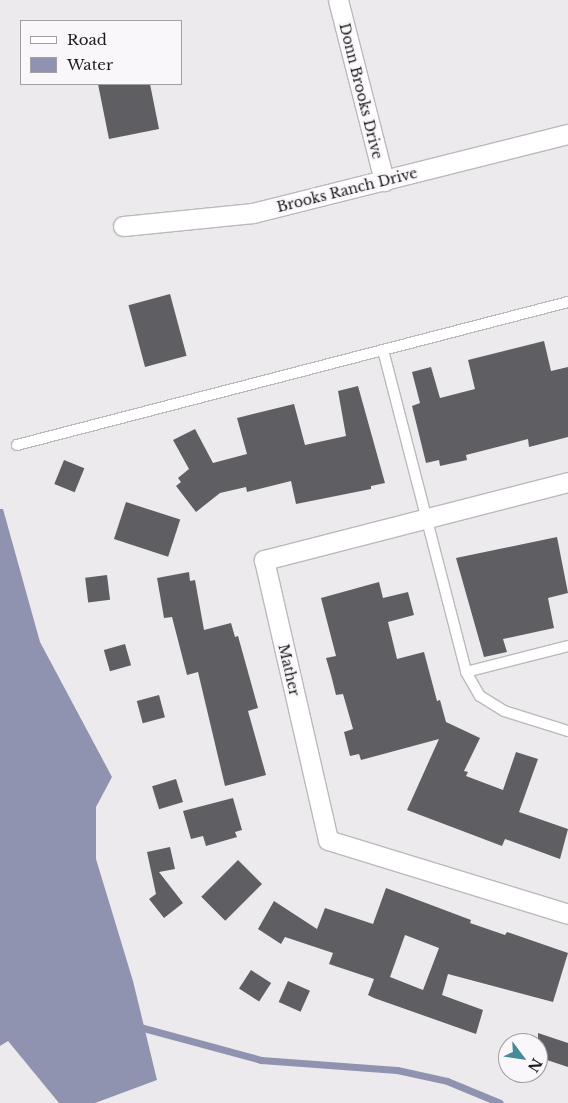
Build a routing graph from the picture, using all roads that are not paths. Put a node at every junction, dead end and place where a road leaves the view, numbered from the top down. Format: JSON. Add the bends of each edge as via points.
{"nodes":[{"id":1,"x":338,"y":0,"type":"edge"},
{"id":2,"x":568,"y":134,"type":"edge"},
{"id":3,"x":384,"y":181,"type":"junction"},
{"id":4,"x":123,"y":226,"type":"dead end"},
{"id":5,"x":568,"y":302,"type":"edge"},
{"id":6,"x":383,"y":350,"type":"junction"},
{"id":7,"x":17,"y":445,"type":"dead end"},
{"id":8,"x":568,"y":482,"type":"edge"},
{"id":9,"x":426,"y":519,"type":"junction"},
{"id":10,"x":568,"y":646,"type":"edge"},
{"id":11,"x":466,"y":672,"type":"junction"},
{"id":12,"x":568,"y":731,"type":"edge"},
{"id":13,"x":568,"y":914,"type":"edge"}],
"edges":[{"from":1,"to":3,"type":"street","name":"Donn Brooks Drive"},
{"from":2,"to":3,"type":"street","name":"Brooks Ranch Drive"},
{"from":3,"to":4,"type":"street","name":"Brooks Ranch Drive","via":[[253,213]]},
{"from":5,"to":6,"type":"lane"},
{"from":6,"to":7,"type":"lane"},
{"from":6,"to":9,"type":"lane"},
{"from":8,"to":9,"type":"street","name":"Mather"},
{"from":9,"to":11,"type":"lane"},
{"from":9,"to":13,"type":"street","name":"Mather","via":[[264,560],[328,840]]},
{"from":10,"to":11,"type":"lane"},
{"from":11,"to":12,"type":"lane","via":[[480,696],[504,711]]}]}
